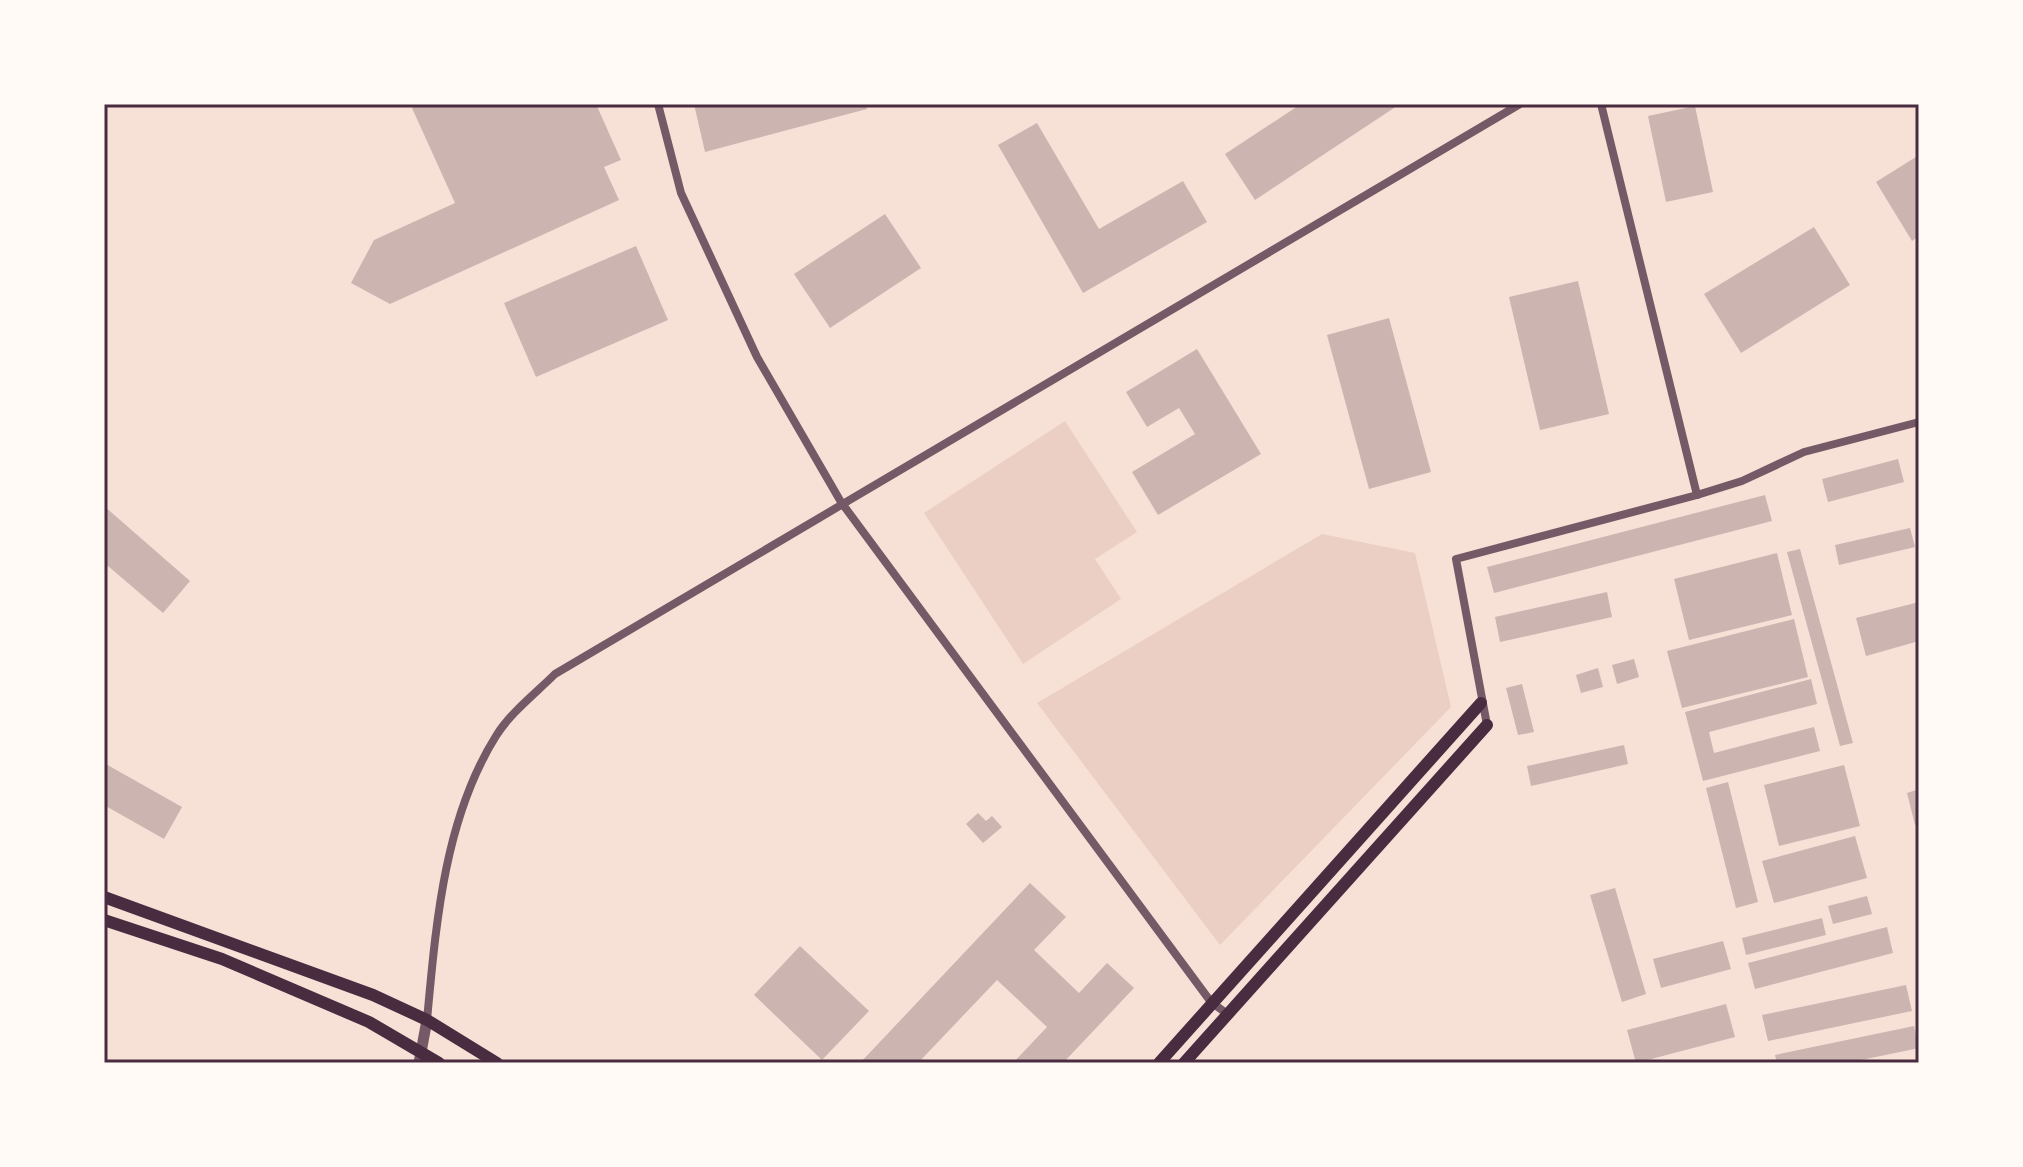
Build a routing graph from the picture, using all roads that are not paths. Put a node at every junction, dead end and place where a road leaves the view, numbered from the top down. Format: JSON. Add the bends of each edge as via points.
{"nodes":[{"id":1,"x":658,"y":104,"type":"edge"},
{"id":2,"x":1520,"y":104,"type":"edge"},
{"id":3,"x":1601,"y":104,"type":"edge"},
{"id":4,"x":1919,"y":422,"type":"edge"},
{"id":5,"x":1697,"y":495,"type":"junction"},
{"id":6,"x":841,"y":502,"type":"junction"},
{"id":7,"x":1481,"y":703,"type":"junction"},
{"id":8,"x":1487,"y":725,"type":"joint"},
{"id":9,"x":104,"y":897,"type":"edge"},
{"id":10,"x":104,"y":920,"type":"edge"},
{"id":11,"x":1211,"y":1002,"type":"junction"},
{"id":12,"x":1226,"y":1013,"type":"junction"},
{"id":13,"x":427,"y":1020,"type":"junction"},
{"id":14,"x":419,"y":1058,"type":"edge"},
{"id":15,"x":439,"y":1063,"type":"edge"},
{"id":16,"x":497,"y":1063,"type":"edge"},
{"id":17,"x":1159,"y":1063,"type":"edge"},
{"id":18,"x":1184,"y":1063,"type":"edge"}],
"edges":[{"from":1,"to":6,"type":"street","via":[[681,193],[757,357]]},
{"from":2,"to":6,"type":"street"},
{"from":3,"to":5,"type":"street"},
{"from":4,"to":5,"type":"street","via":[[1804,452]]},
{"from":5,"to":7,"type":"street","via":[[1456,559]]},
{"from":6,"to":11,"type":"street"},
{"from":6,"to":13,"type":"street","via":[[555,674],[497,733],[465,796],[434,937]]},
{"from":7,"to":8,"type":"street"},
{"from":7,"to":11,"type":"main road"},
{"from":8,"to":12,"type":"main road"},
{"from":9,"to":13,"type":"main road","via":[[373,995]]},
{"from":10,"to":14,"type":"main road","via":[[222,959],[369,1022]]},
{"from":11,"to":12,"type":"street"},
{"from":11,"to":17,"type":"main road"},
{"from":12,"to":18,"type":"main road"},
{"from":13,"to":14,"type":"street"},
{"from":13,"to":16,"type":"main road"},
{"from":14,"to":15,"type":"main road"}]}
